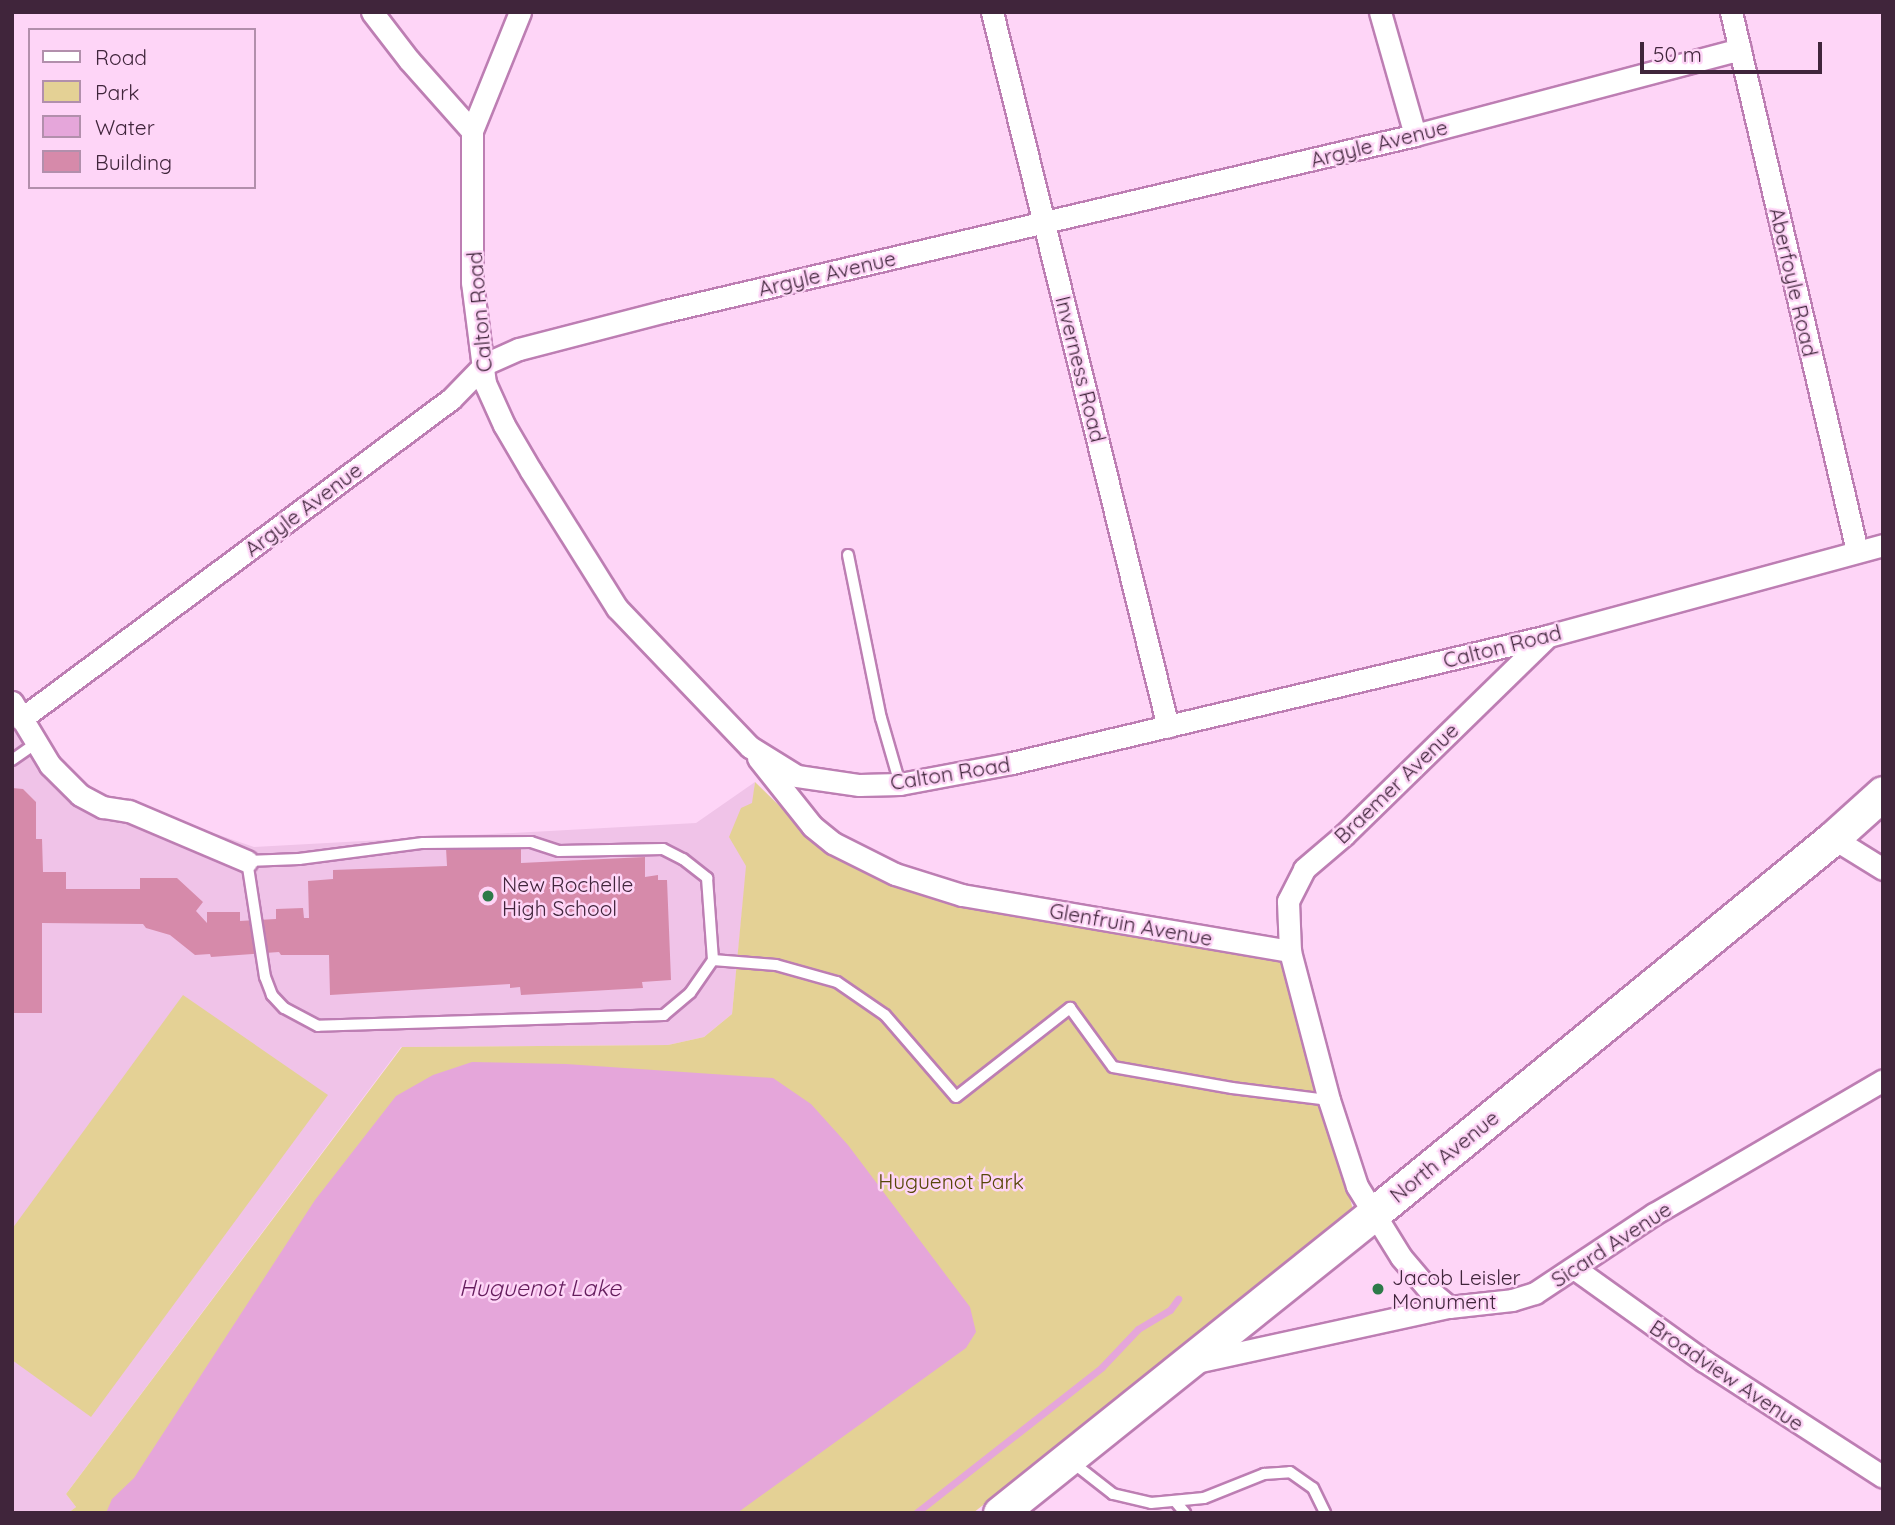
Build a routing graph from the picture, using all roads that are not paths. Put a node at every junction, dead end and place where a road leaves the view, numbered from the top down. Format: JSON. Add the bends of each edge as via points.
{"nodes":[{"id":1,"x":372,"y":12,"type":"edge"},
{"id":2,"x":520,"y":12,"type":"edge"},
{"id":3,"x":992,"y":12,"type":"edge"},
{"id":4,"x":1380,"y":12,"type":"edge"},
{"id":5,"x":1731,"y":12,"type":"edge"},
{"id":6,"x":1740,"y":49,"type":"junction"},
{"id":7,"x":472,"y":131,"type":"junction"},
{"id":8,"x":1415,"y":135,"type":"junction"},
{"id":9,"x":1045,"y":222,"type":"junction"},
{"id":10,"x":485,"y":364,"type":"junction"},
{"id":11,"x":1883,"y":545,"type":"edge"},
{"id":12,"x":1857,"y":551,"type":"junction"},
{"id":13,"x":848,"y":555,"type":"dead end"},
{"id":14,"x":1548,"y":636,"type":"junction"},
{"id":15,"x":17,"y":710,"type":"edge"},
{"id":16,"x":1168,"y":727,"type":"junction"},
{"id":17,"x":36,"y":743,"type":"junction"},
{"id":18,"x":750,"y":747,"type":"junction"},
{"id":19,"x":12,"y":760,"type":"edge"},
{"id":20,"x":900,"y":784,"type":"junction"},
{"id":21,"x":1883,"y":793,"type":"edge"},
{"id":22,"x":1833,"y":838,"type":"junction"},
{"id":23,"x":247,"y":860,"type":"junction"},
{"id":24,"x":1883,"y":869,"type":"edge"},
{"id":25,"x":1290,"y":951,"type":"junction"},
{"id":26,"x":713,"y":960,"type":"junction"},
{"id":27,"x":1883,"y":1080,"type":"edge"},
{"id":28,"x":1329,"y":1100,"type":"junction"},
{"id":29,"x":1373,"y":1214,"type":"junction"},
{"id":30,"x":1574,"y":1268,"type":"junction"},
{"id":31,"x":1449,"y":1307,"type":"junction"},
{"id":32,"x":1189,"y":1364,"type":"junction"},
{"id":33,"x":1068,"y":1458,"type":"junction"},
{"id":34,"x":1883,"y":1477,"type":"edge"},
{"id":35,"x":1175,"y":1501,"type":"junction"},
{"id":36,"x":1000,"y":1513,"type":"edge"},
{"id":37,"x":1185,"y":1513,"type":"edge"},
{"id":38,"x":1325,"y":1513,"type":"edge"}],
"edges":[{"from":1,"to":7,"type":"street"},
{"from":2,"to":7,"type":"street","name":"Calton Road"},
{"from":3,"to":9,"type":"street","name":"Inverness Road"},
{"from":4,"to":8,"type":"street"},
{"from":5,"to":6,"type":"street","name":"Aberfoyle Road"},
{"from":6,"to":8,"type":"street","name":"Argyle Avenue"},
{"from":6,"to":12,"type":"street","name":"Aberfoyle Road"},
{"from":7,"to":10,"type":"street","name":"Calton Road","via":[[472,282]]},
{"from":8,"to":9,"type":"street","name":"Argyle Avenue"},
{"from":9,"to":10,"type":"street","name":"Argyle Avenue","via":[[666,311],[519,349]]},
{"from":9,"to":16,"type":"street","name":"Inverness Road"},
{"from":10,"to":15,"type":"street","name":"Argyle Avenue","via":[[451,399]]},
{"from":10,"to":18,"type":"street","name":"Calton Road","via":[[485,383],[504,425],[617,608]]},
{"from":11,"to":12,"type":"street","name":"Calton Road"},
{"from":12,"to":14,"type":"street","name":"Calton Road"},
{"from":13,"to":20,"type":"lane","via":[[881,718]]},
{"from":14,"to":16,"type":"street","name":"Calton Road"},
{"from":14,"to":25,"type":"street","name":"Braemer Avenue","via":[[1304,869],[1288,901]]},
{"from":15,"to":17,"type":"street"},
{"from":16,"to":20,"type":"street","name":"Calton Road"},
{"from":17,"to":19,"type":"lane"},
{"from":17,"to":23,"type":"street","via":[[50,765],[80,795]]},
{"from":18,"to":20,"type":"street","name":"Calton Road","via":[[797,776],[859,785]]},
{"from":18,"to":25,"type":"street","name":"Glenfruin Avenue","via":[[812,826],[833,844],[895,874],[962,895]]},
{"from":21,"to":22,"type":"main road","name":"North Avenue"},
{"from":22,"to":24,"type":"street"},
{"from":22,"to":29,"type":"main road","name":"North Avenue"},
{"from":23,"to":26,"type":"lane","via":[[299,859],[423,843],[531,842],[559,851],[663,849],[707,878]]},
{"from":23,"to":26,"type":"lane","via":[[265,977],[272,995],[284,1008],[317,1026],[664,1015],[690,993]]},
{"from":25,"to":28,"type":"street"},
{"from":26,"to":28,"type":"lane","via":[[776,965],[837,982],[885,1016],[956,1097],[1070,1008],[1113,1067]]},
{"from":27,"to":30,"type":"street","name":"Sicard Avenue","via":[[1654,1214]]},
{"from":28,"to":29,"type":"street","via":[[1357,1186]]},
{"from":29,"to":31,"type":"street","via":[[1401,1258]]},
{"from":29,"to":32,"type":"main road","name":"North Avenue"},
{"from":30,"to":31,"type":"street","name":"Sicard Avenue","via":[[1535,1293]]},
{"from":30,"to":34,"type":"street","name":"Broadview Avenue","via":[[1704,1361]]},
{"from":31,"to":32,"type":"street","name":"Sicard Avenue"},
{"from":32,"to":33,"type":"main road","name":"North Avenue"},
{"from":33,"to":35,"type":"lane","via":[[1113,1494],[1151,1503]]},
{"from":33,"to":36,"type":"main road","name":"North Avenue"},
{"from":35,"to":37,"type":"lane"},
{"from":35,"to":38,"type":"lane","via":[[1204,1498],[1264,1474],[1290,1472],[1313,1488]]}]}
